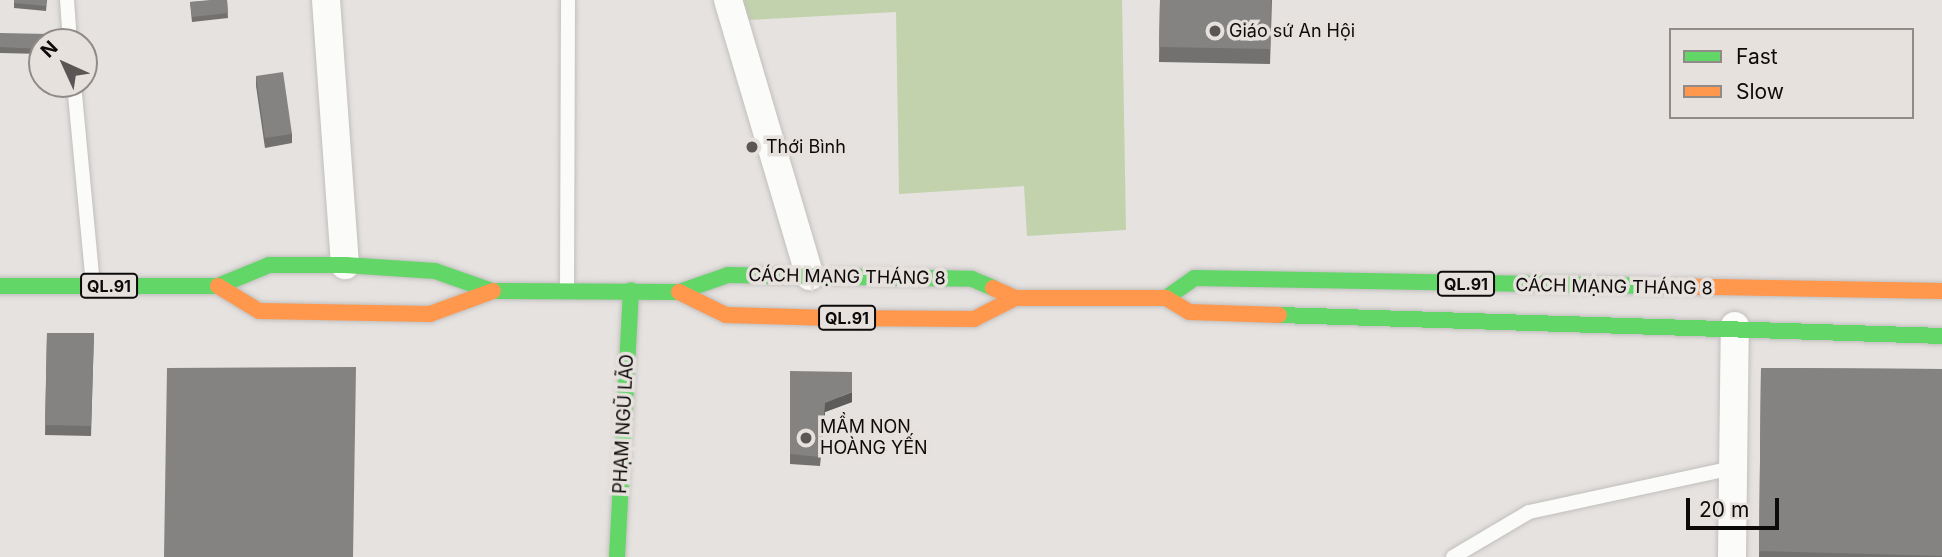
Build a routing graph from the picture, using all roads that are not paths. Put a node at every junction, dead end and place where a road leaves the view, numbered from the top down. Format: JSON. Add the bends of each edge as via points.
{"nodes":[{"id":1,"x":67,"y":0,"type":"edge"},
{"id":2,"x":326,"y":0,"type":"edge"},
{"id":3,"x":568,"y":0,"type":"edge"},
{"id":4,"x":727,"y":0,"type":"edge"},
{"id":5,"x":70,"y":28,"type":"edge"},
{"id":6,"x":75,"y":98,"type":"edge"},
{"id":7,"x":345,"y":265,"type":"junction"},
{"id":8,"x":810,"y":276,"type":"junction"},
{"id":9,"x":0,"y":286,"type":"edge"},
{"id":10,"x":93,"y":286,"type":"junction"},
{"id":11,"x":218,"y":286,"type":"junction"},
{"id":12,"x":567,"y":289,"type":"junction"},
{"id":13,"x":631,"y":290,"type":"junction"},
{"id":14,"x":492,"y":291,"type":"junction"},
{"id":15,"x":1942,"y":291,"type":"edge"},
{"id":16,"x":679,"y":292,"type":"junction"},
{"id":17,"x":1015,"y":298,"type":"junction"},
{"id":18,"x":1166,"y":298,"type":"junction"},
{"id":19,"x":1735,"y":326,"type":"junction"},
{"id":20,"x":1942,"y":335,"type":"edge"},
{"id":21,"x":1733,"y":468,"type":"junction"},
{"id":22,"x":617,"y":557,"type":"edge"},
{"id":23,"x":1454,"y":557,"type":"edge"},
{"id":24,"x":1732,"y":557,"type":"edge"}],
"edges":[{"from":1,"to":5,"type":"lane"},
{"from":2,"to":7,"type":"street"},
{"from":3,"to":12,"type":"lane"},
{"from":4,"to":8,"type":"street"},
{"from":6,"to":10,"type":"lane"},
{"from":7,"to":11,"type":"main road","name":"CÁCH MẠNG THÁNG 8","number":"QL.91","via":[[270,265]]},
{"from":7,"to":14,"type":"main road","name":"CÁCH MẠNG THÁNG 8","number":"QL.91","via":[[435,271]]},
{"from":8,"to":16,"type":"main road","name":"CÁCH MẠNG THÁNG 8","number":"QL.91","via":[[728,275]]},
{"from":8,"to":17,"type":"main road","name":"CÁCH MẠNG THÁNG 8","number":"QL.91","via":[[972,279]]},
{"from":9,"to":10,"type":"main road","name":"CÁCH MẠNG THÁNG 8","number":"QL.91"},
{"from":10,"to":11,"type":"main road","name":"CÁCH MẠNG THÁNG 8","number":"QL.91"},
{"from":11,"to":14,"type":"main road","name":"CÁCH MẠNG THÁNG 8","number":"QL.91","via":[[258,311],[430,314]]},
{"from":12,"to":13,"type":"main road","name":"CÁCH MẠNG THÁNG 8","number":"QL.91"},
{"from":12,"to":14,"type":"main road","name":"CÁCH MẠNG THÁNG 8","number":"QL.91"},
{"from":13,"to":16,"type":"main road","name":"CÁCH MẠNG THÁNG 8","number":"QL.91"},
{"from":13,"to":22,"type":"main road","name":"PHẠM NGŨ LÃO"},
{"from":15,"to":18,"type":"main road","name":"CÁCH MẠNG THÁNG 8","number":"QL.91","via":[[1195,278]]},
{"from":16,"to":17,"type":"main road","name":"CÁCH MẠNG THÁNG 8","number":"QL.91","via":[[726,315],[832,318],[974,319]]},
{"from":17,"to":18,"type":"main road","name":"CÁCH MẠNG THÁNG 8","number":"QL.91"},
{"from":18,"to":19,"type":"main road","name":"CÁCH MẠNG THÁNG 8","number":"QL.91","via":[[1189,312]]},
{"from":19,"to":20,"type":"main road","name":"CÁCH MẠNG THÁNG 8","number":"QL.91"},
{"from":19,"to":21,"type":"street"},
{"from":21,"to":23,"type":"lane","via":[[1529,512]]},
{"from":21,"to":24,"type":"street"}]}
